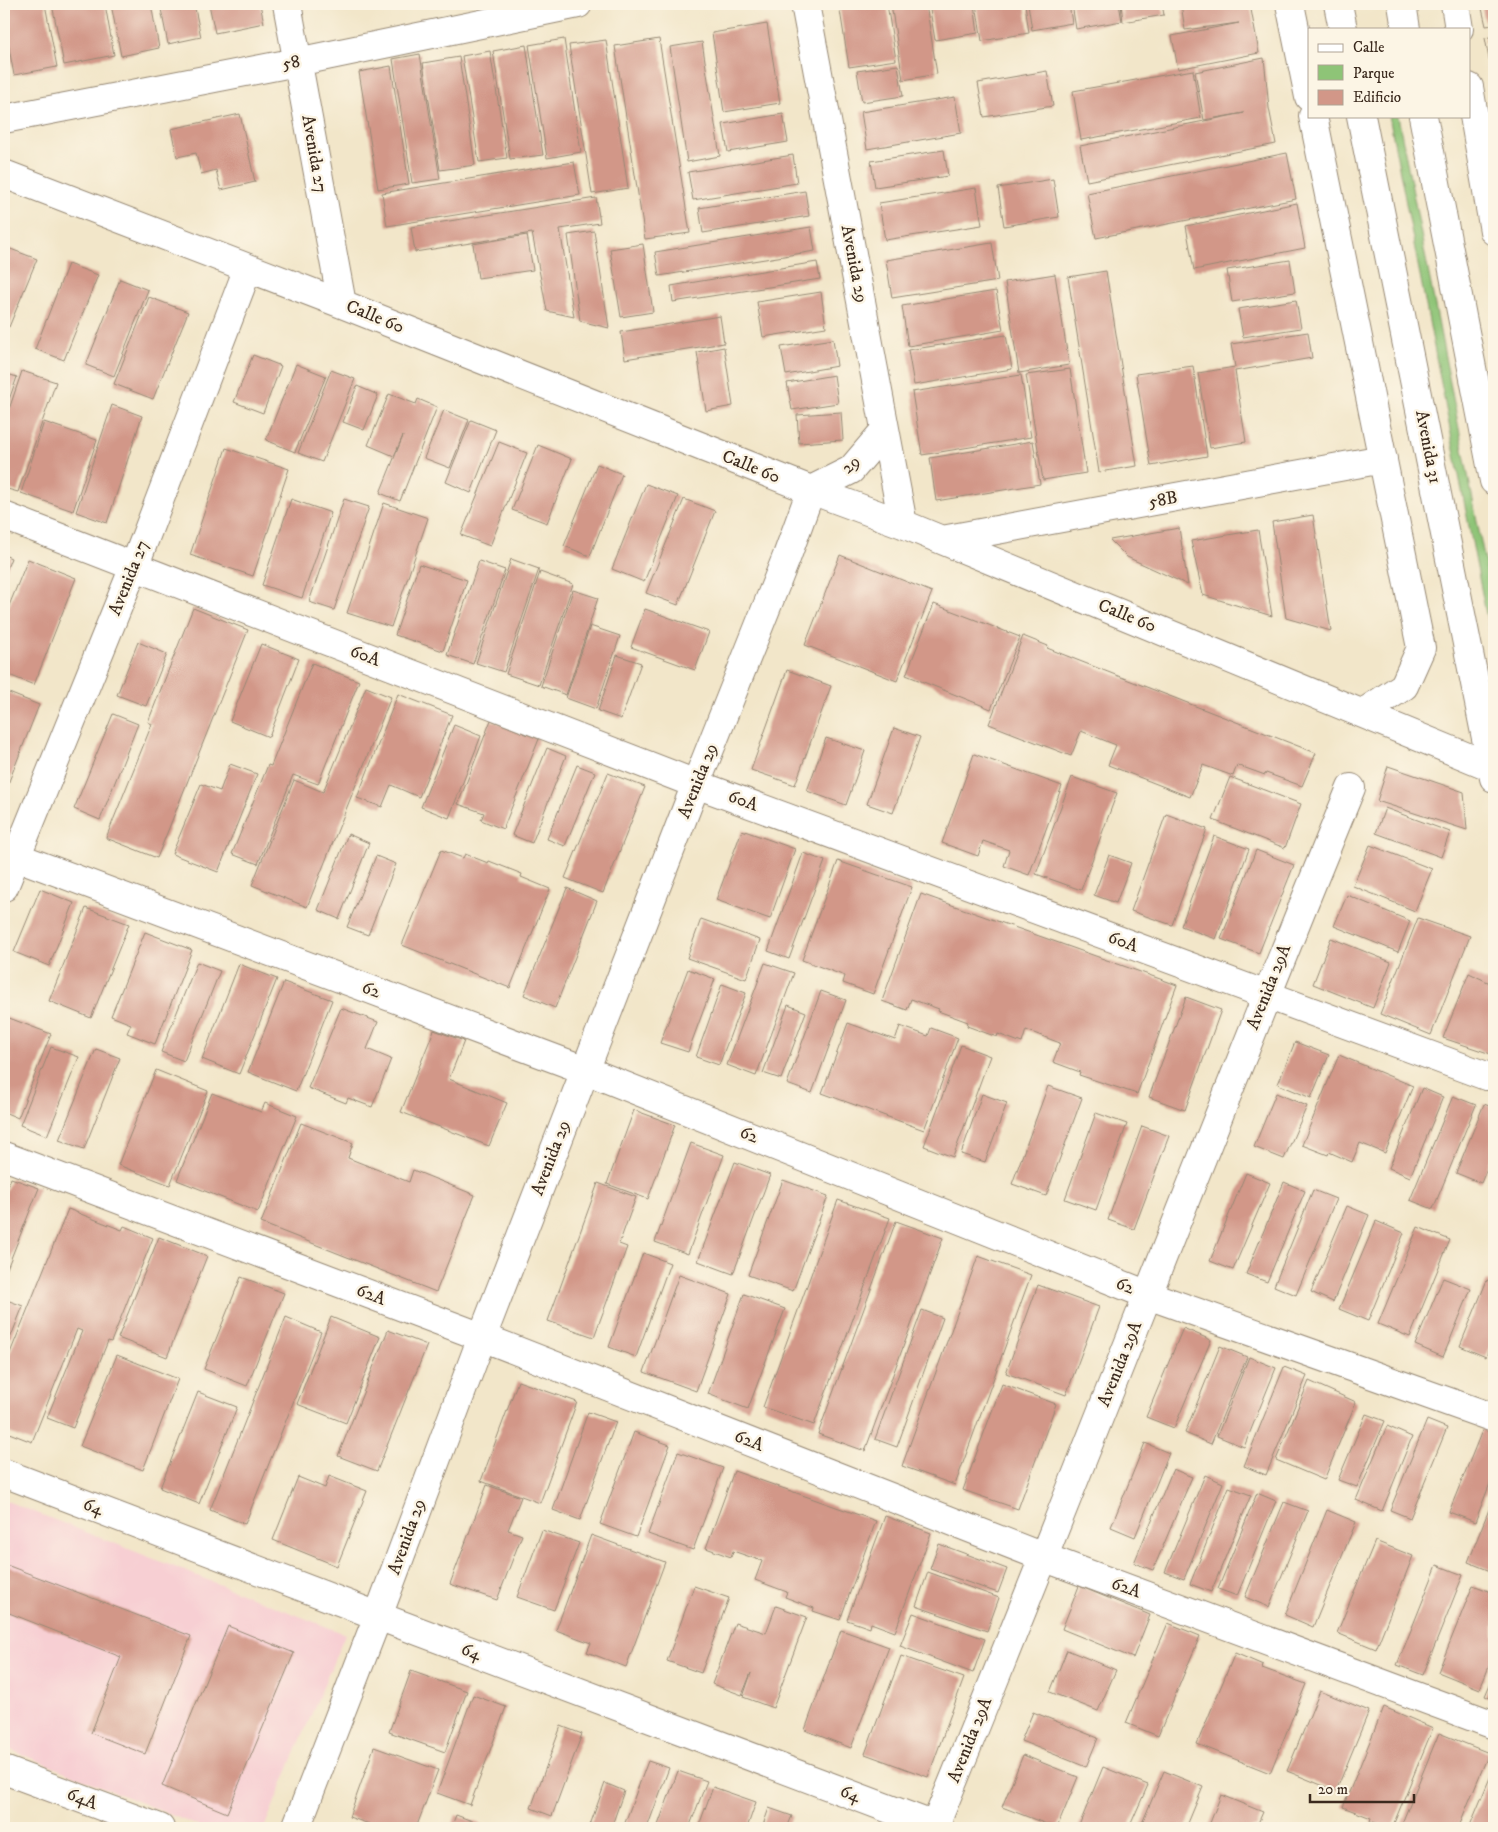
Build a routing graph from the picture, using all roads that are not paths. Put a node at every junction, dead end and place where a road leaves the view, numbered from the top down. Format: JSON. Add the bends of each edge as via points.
{"nodes":[{"id":1,"x":287,"y":4,"type":"edge"},
{"id":2,"x":578,"y":4,"type":"edge"},
{"id":3,"x":805,"y":4,"type":"edge"},
{"id":4,"x":1290,"y":4,"type":"edge"},
{"id":5,"x":1338,"y":4,"type":"edge"},
{"id":6,"x":1402,"y":4,"type":"edge"},
{"id":7,"x":1455,"y":4,"type":"edge"},
{"id":8,"x":1344,"y":28,"type":"edge"},
{"id":9,"x":1406,"y":28,"type":"edge"},
{"id":10,"x":1459,"y":28,"type":"edge"},
{"id":11,"x":297,"y":62,"type":"junction"},
{"id":12,"x":1308,"y":92,"type":"edge"},
{"id":13,"x":1470,"y":94,"type":"edge"},
{"id":14,"x":1313,"y":118,"type":"edge"},
{"id":15,"x":1361,"y":118,"type":"edge"},
{"id":16,"x":1423,"y":118,"type":"edge"},
{"id":17,"x":4,"y":119,"type":"edge"},
{"id":18,"x":4,"y":174,"type":"edge"},
{"id":19,"x":1494,"y":231,"type":"edge"},
{"id":20,"x":248,"y":268,"type":"junction"},
{"id":21,"x":342,"y":304,"type":"junction"},
{"id":22,"x":885,"y":430,"type":"junction"},
{"id":23,"x":1383,"y":459,"type":"junction"},
{"id":24,"x":1494,"y":481,"type":"edge"},
{"id":25,"x":811,"y":490,"type":"junction"},
{"id":26,"x":4,"y":516,"type":"edge"},
{"id":27,"x":903,"y":524,"type":"junction"},
{"id":28,"x":942,"y":540,"type":"junction"},
{"id":29,"x":134,"y":566,"type":"junction"},
{"id":30,"x":1363,"y":713,"type":"junction"},
{"id":31,"x":1494,"y":771,"type":"edge"},
{"id":32,"x":696,"y":784,"type":"junction"},
{"id":33,"x":1351,"y":788,"type":"dead end"},
{"id":34,"x":10,"y":854,"type":"edge"},
{"id":35,"x":4,"y":887,"type":"edge"},
{"id":36,"x":1266,"y":994,"type":"junction"},
{"id":37,"x":585,"y":1070,"type":"junction"},
{"id":38,"x":1486,"y":1076,"type":"dead end"},
{"id":39,"x":4,"y":1156,"type":"edge"},
{"id":40,"x":1148,"y":1295,"type":"junction"},
{"id":41,"x":482,"y":1337,"type":"junction"},
{"id":42,"x":1494,"y":1418,"type":"edge"},
{"id":43,"x":4,"y":1473,"type":"edge"},
{"id":44,"x":1043,"y":1557,"type":"junction"},
{"id":45,"x":378,"y":1616,"type":"junction"},
{"id":46,"x":1494,"y":1725,"type":"edge"},
{"id":47,"x":4,"y":1770,"type":"edge"},
{"id":48,"x":160,"y":1828,"type":"edge"},
{"id":49,"x":296,"y":1828,"type":"edge"},
{"id":50,"x":936,"y":1828,"type":"edge"}],
"edges":[{"from":1,"to":11,"type":"street","name":"Avenida 27"},
{"from":2,"to":11,"type":"street","name":"58"},
{"from":3,"to":22,"type":"street","name":"Avenida 29"},
{"from":4,"to":12,"type":"street"},
{"from":5,"to":8,"type":"street"},
{"from":6,"to":9,"type":"street"},
{"from":7,"to":10,"type":"street"},
{"from":11,"to":17,"type":"street","name":"58"},
{"from":11,"to":21,"type":"street","name":"Avenida 27"},
{"from":13,"to":19,"type":"street"},
{"from":14,"to":23,"type":"street"},
{"from":15,"to":31,"type":"street","name":"Avenida 31"},
{"from":16,"to":24,"type":"street"},
{"from":18,"to":20,"type":"street","name":"Calle 60"},
{"from":20,"to":21,"type":"street","name":"Calle 60"},
{"from":20,"to":29,"type":"street","name":"Avenida 27"},
{"from":21,"to":25,"type":"street","name":"Calle 60"},
{"from":22,"to":25,"type":"street","name":"29","via":[[850,470]]},
{"from":22,"to":27,"type":"street","name":"Avenida 29"},
{"from":23,"to":28,"type":"street","name":"58B"},
{"from":23,"to":30,"type":"street","via":[[1421,648],[1404,686]]},
{"from":25,"to":27,"type":"street","name":"Calle 60"},
{"from":25,"to":32,"type":"street","name":"Avenida 29"},
{"from":26,"to":29,"type":"street","name":"60A"},
{"from":27,"to":28,"type":"street","name":"Calle 60"},
{"from":28,"to":30,"type":"street","name":"Calle 60"},
{"from":29,"to":32,"type":"street","name":"60A"},
{"from":29,"to":34,"type":"street","name":"Avenida 27"},
{"from":30,"to":31,"type":"street","name":"Calle 60"},
{"from":32,"to":36,"type":"street","name":"60A"},
{"from":32,"to":37,"type":"street","name":"Avenida 29"},
{"from":33,"to":36,"type":"street","name":"Avenida 29A"},
{"from":34,"to":35,"type":"street","name":"Avenida 27"},
{"from":34,"to":37,"type":"street","name":"62"},
{"from":36,"to":38,"type":"street","name":"60A"},
{"from":36,"to":40,"type":"street","name":"Avenida 29A"},
{"from":37,"to":40,"type":"street","name":"62"},
{"from":37,"to":41,"type":"street","name":"Avenida 29"},
{"from":39,"to":41,"type":"street","name":"62A"},
{"from":40,"to":42,"type":"street","name":"62"},
{"from":40,"to":44,"type":"street","name":"Avenida 29A"},
{"from":41,"to":44,"type":"street","name":"62A"},
{"from":41,"to":45,"type":"street","name":"Avenida 29"},
{"from":43,"to":45,"type":"street","name":"64"},
{"from":44,"to":46,"type":"street","name":"62A"},
{"from":44,"to":50,"type":"street","name":"Avenida 29A"},
{"from":45,"to":49,"type":"street","name":"Avenida 29"},
{"from":45,"to":50,"type":"street","name":"64"},
{"from":47,"to":48,"type":"street","name":"64A"}]}
